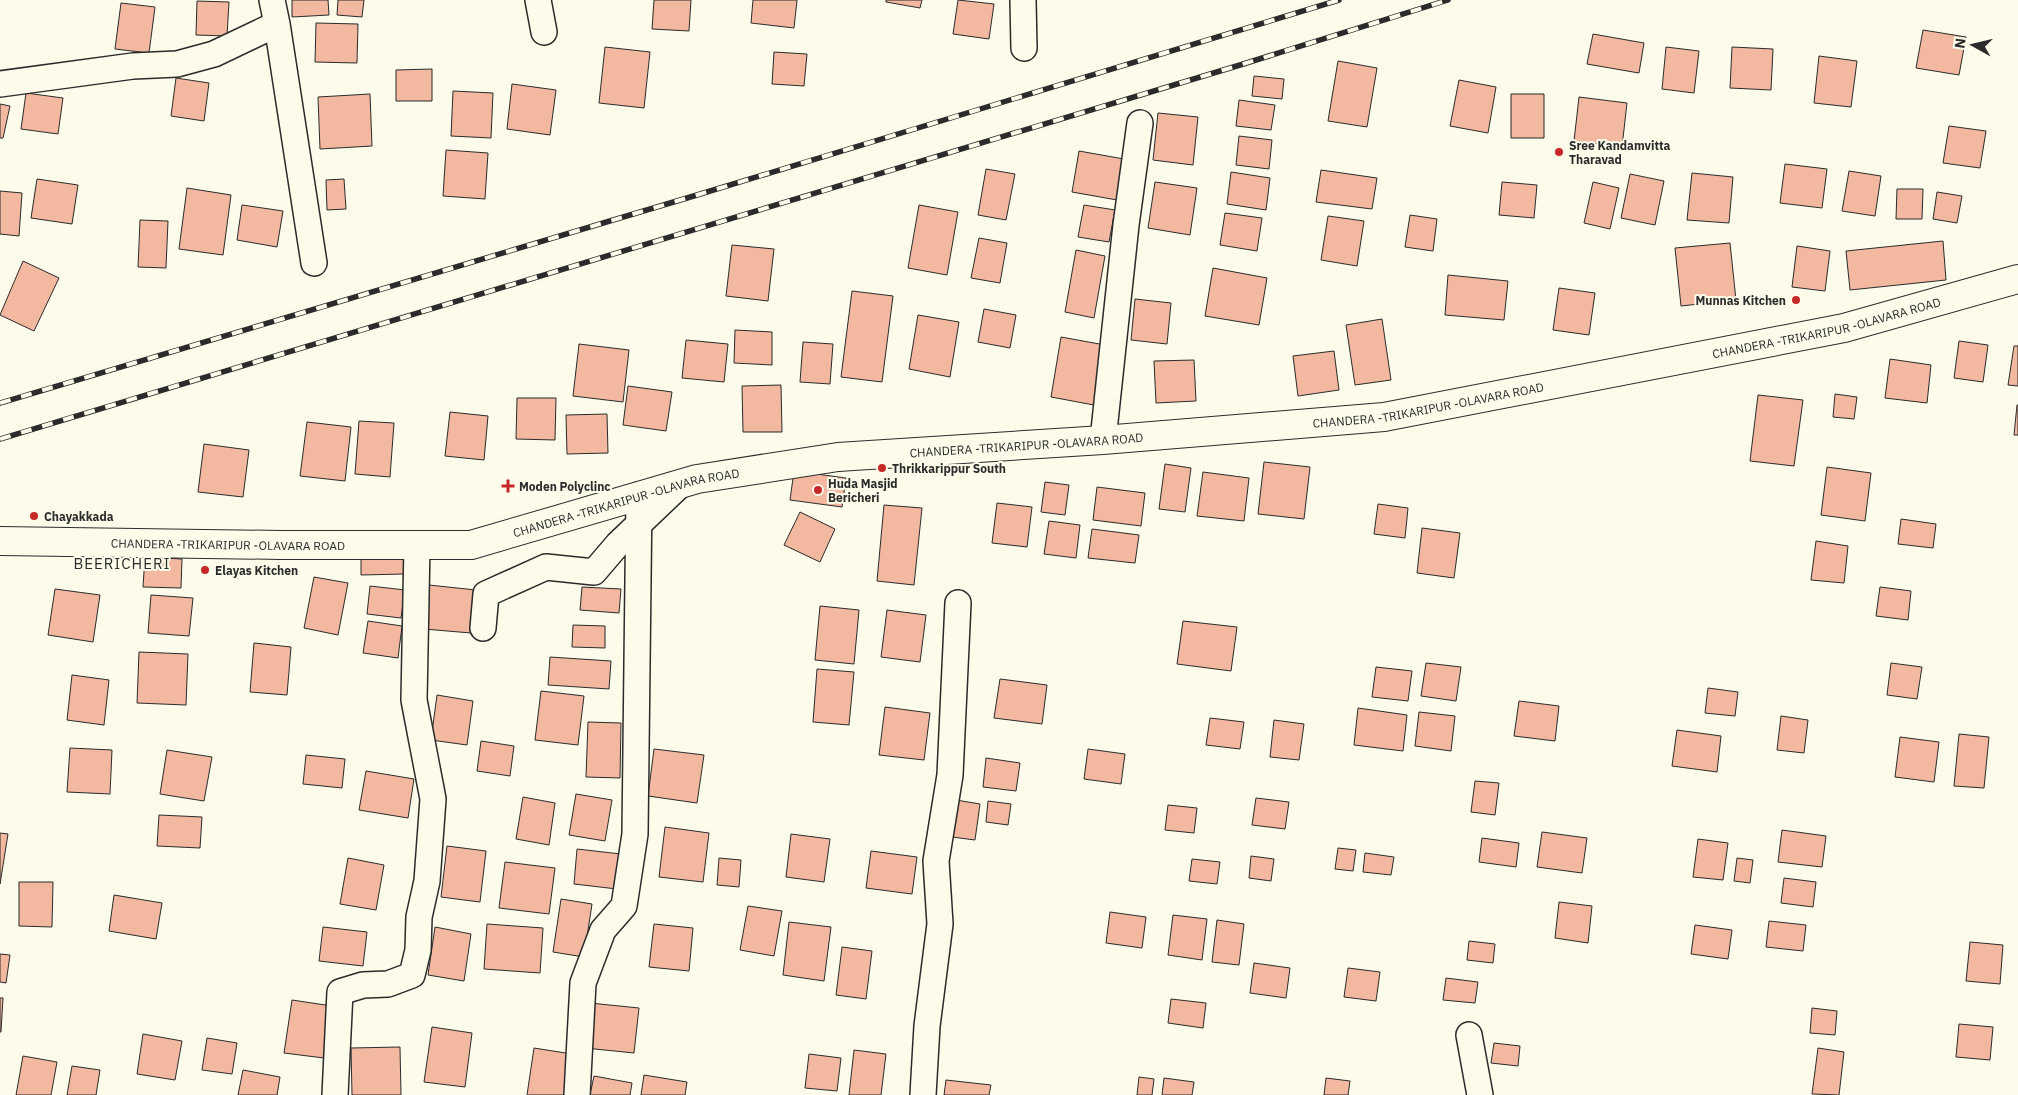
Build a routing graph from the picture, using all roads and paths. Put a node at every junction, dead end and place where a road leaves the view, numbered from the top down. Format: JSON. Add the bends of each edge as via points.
{"nodes":[{"id":1,"x":272,"y":0,"type":"edge"},
{"id":2,"x":538,"y":0,"type":"edge"},
{"id":3,"x":1023,"y":0,"type":"edge"},
{"id":4,"x":277,"y":24,"type":"junction"},
{"id":5,"x":544,"y":32,"type":"dead end"},
{"id":6,"x":1024,"y":48,"type":"dead end"},
{"id":7,"x":0,"y":84,"type":"edge"},
{"id":8,"x":1140,"y":123,"type":"dead end"},
{"id":9,"x":314,"y":263,"type":"dead end"},
{"id":10,"x":2018,"y":279,"type":"edge"},
{"id":11,"x":1103,"y":440,"type":"junction"},
{"id":12,"x":681,"y":484,"type":"junction"},
{"id":13,"x":639,"y":495,"type":"junction"},
{"id":14,"x":639,"y":524,"type":"junction"},
{"id":15,"x":0,"y":541,"type":"edge"},
{"id":16,"x":417,"y":545,"type":"junction"},
{"id":17,"x":958,"y":603,"type":"dead end"},
{"id":18,"x":483,"y":628,"type":"dead end"},
{"id":19,"x":1469,"y":1035,"type":"dead end"},
{"id":20,"x":335,"y":1095,"type":"edge"},
{"id":21,"x":577,"y":1095,"type":"edge"},
{"id":22,"x":922,"y":1095,"type":"edge"},
{"id":23,"x":1480,"y":1095,"type":"edge"}],
"edges":[{"from":1,"to":4,"type":"street"},
{"from":2,"to":5,"type":"street"},
{"from":3,"to":6,"type":"street"},
{"from":4,"to":7,"type":"street","via":[[214,54],[177,64],[133,66]]},
{"from":4,"to":9,"type":"street"},
{"from":8,"to":11,"type":"street"},
{"from":10,"to":11,"type":"main road","name":"CHANDERA -TRIKARIPUR -OLAVARA ROAD","via":[[1844,328],[1384,417]]},
{"from":11,"to":12,"type":"main road","name":"CHANDERA -TRIKARIPUR -OLAVARA ROAD","via":[[838,457]]},
{"from":12,"to":13,"type":"main road","name":"CHANDERA -TRIKARIPUR -OLAVARA ROAD"},
{"from":12,"to":14,"type":"street"},
{"from":13,"to":14,"type":"street"},
{"from":13,"to":16,"type":"main road","name":"CHANDERA -TRIKARIPUR -OLAVARA ROAD","via":[[470,545]]},
{"from":14,"to":18,"type":"street","via":[[594,572],[546,566],[486,594]]},
{"from":14,"to":21,"type":"street","via":[[635,834],[624,906],[603,930],[583,983]]},
{"from":15,"to":16,"type":"main road","name":"CHANDERA -TRIKARIPUR -OLAVARA ROAD"},
{"from":16,"to":20,"type":"street","via":[[414,700],[433,799],[418,950],[412,975],[388,984],[363,984],[340,992]]},
{"from":17,"to":22,"type":"street","via":[[950,775],[936,861],[940,924]]},
{"from":19,"to":23,"type":"street"}]}
